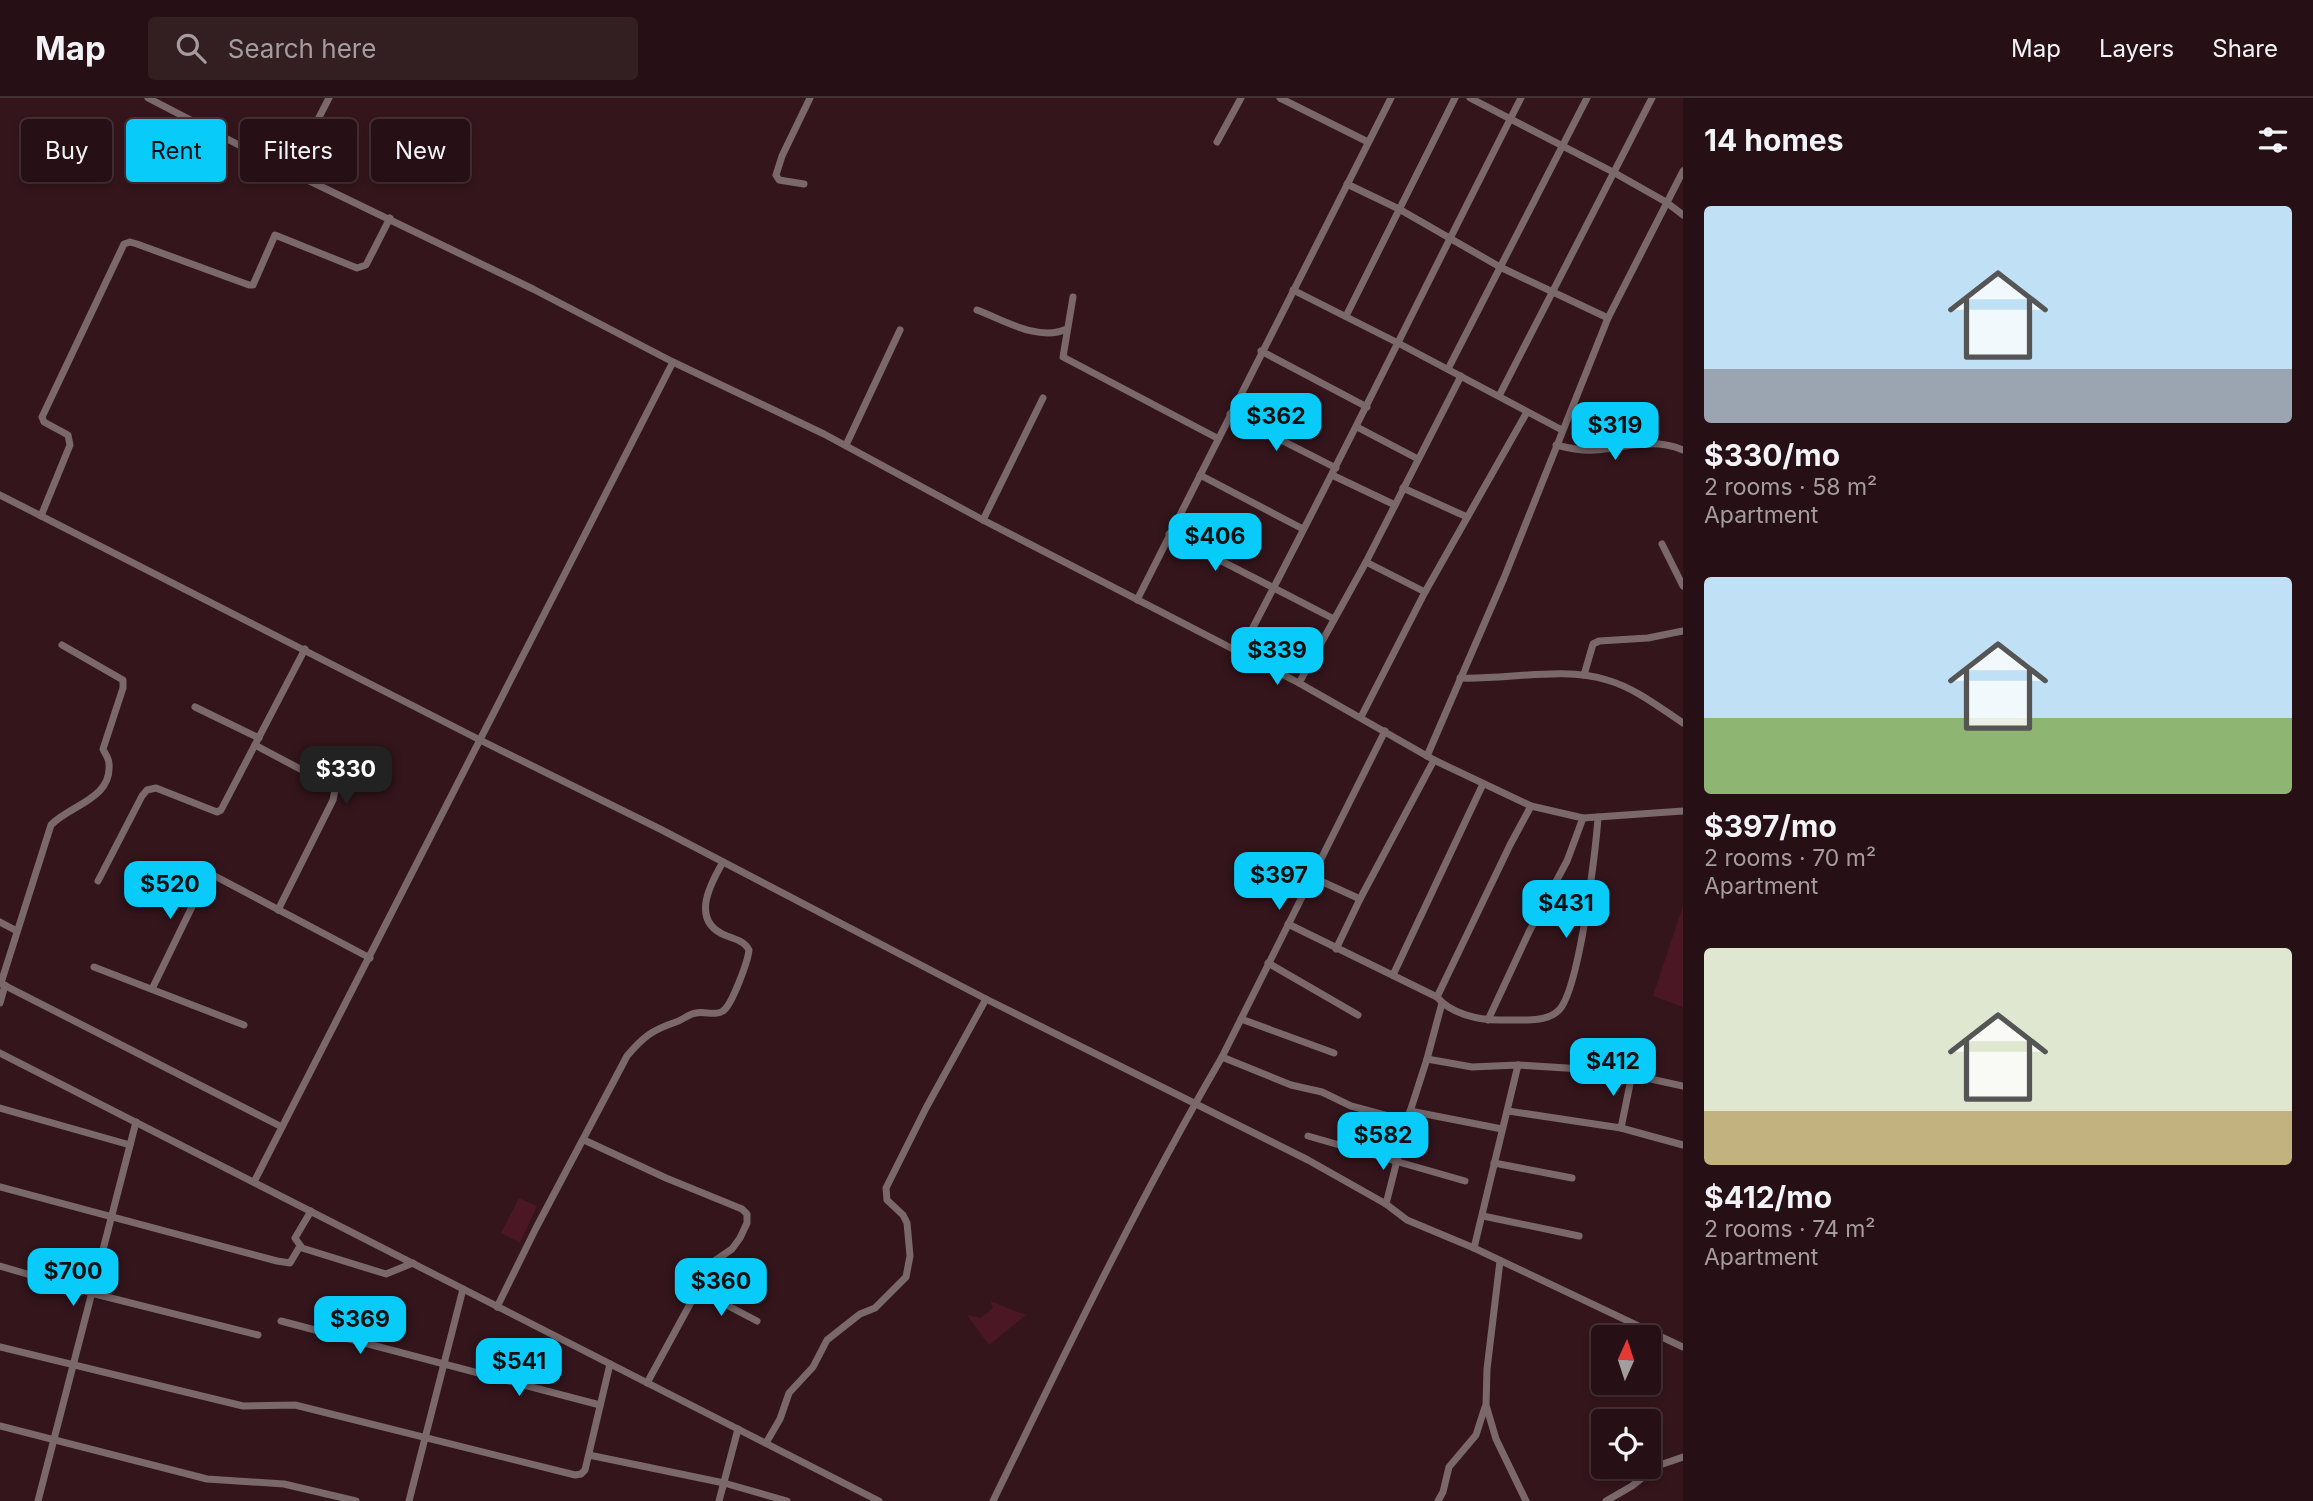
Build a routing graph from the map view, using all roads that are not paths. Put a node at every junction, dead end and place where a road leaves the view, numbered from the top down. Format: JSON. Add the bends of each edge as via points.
{"nodes":[{"id":1,"x":148,"y":98,"type":"edge"},
{"id":2,"x":329,"y":98,"type":"edge"},
{"id":3,"x":810,"y":98,"type":"edge"},
{"id":4,"x":1241,"y":98,"type":"edge"},
{"id":5,"x":1280,"y":98,"type":"edge"},
{"id":6,"x":1391,"y":98,"type":"edge"},
{"id":7,"x":1455,"y":98,"type":"edge"},
{"id":8,"x":1470,"y":98,"type":"edge"},
{"id":9,"x":1521,"y":98,"type":"edge"},
{"id":10,"x":1587,"y":98,"type":"edge"},
{"id":11,"x":1651,"y":98,"type":"edge"},
{"id":12,"x":1511,"y":118,"type":"junction"},
{"id":13,"x":318,"y":119,"type":"edge"},
{"id":14,"x":1217,"y":142,"type":"dead end"},
{"id":15,"x":1368,"y":142,"type":"junction"},
{"id":16,"x":1564,"y":145,"type":"junction"},
{"id":17,"x":240,"y":146,"type":"edge"},
{"id":18,"x":1683,"y":171,"type":"edge"},
{"id":19,"x":1613,"y":172,"type":"junction"},
{"id":20,"x":313,"y":182,"type":"edge"},
{"id":21,"x":804,"y":184,"type":"dead end"},
{"id":22,"x":1347,"y":184,"type":"junction"},
{"id":23,"x":1666,"y":202,"type":"junction"},
{"id":24,"x":1399,"y":209,"type":"junction"},
{"id":25,"x":1683,"y":215,"type":"edge"},
{"id":26,"x":390,"y":218,"type":"junction"},
{"id":27,"x":1449,"y":237,"type":"junction"},
{"id":28,"x":1500,"y":267,"type":"junction"},
{"id":29,"x":1293,"y":290,"type":"junction"},
{"id":30,"x":1551,"y":293,"type":"junction"},
{"id":31,"x":1073,"y":298,"type":"dead end"},
{"id":32,"x":978,"y":310,"type":"dead end"},
{"id":33,"x":1346,"y":316,"type":"junction"},
{"id":34,"x":1608,"y":318,"type":"junction"},
{"id":35,"x":1066,"y":329,"type":"junction"},
{"id":36,"x":900,"y":330,"type":"dead end"},
{"id":37,"x":1398,"y":343,"type":"junction"},
{"id":38,"x":1261,"y":351,"type":"junction"},
{"id":39,"x":673,"y":362,"type":"junction"},
{"id":40,"x":1448,"y":369,"type":"junction"},
{"id":41,"x":1461,"y":376,"type":"junction"},
{"id":42,"x":1499,"y":396,"type":"junction"},
{"id":43,"x":1043,"y":398,"type":"dead end"},
{"id":44,"x":1367,"y":407,"type":"junction"},
{"id":45,"x":1527,"y":412,"type":"junction"},
{"id":46,"x":1230,"y":414,"type":"junction"},
{"id":47,"x":1357,"y":427,"type":"junction"},
{"id":48,"x":1562,"y":430,"type":"junction"},
{"id":49,"x":1217,"y":438,"type":"junction"},
{"id":50,"x":846,"y":445,"type":"junction"},
{"id":51,"x":1556,"y":445,"type":"junction"},
{"id":52,"x":1683,"y":450,"type":"edge"},
{"id":53,"x":1418,"y":459,"type":"junction"},
{"id":54,"x":1334,"y":472,"type":"junction"},
{"id":55,"x":1199,"y":475,"type":"junction"},
{"id":56,"x":1403,"y":488,"type":"junction"},
{"id":57,"x":0,"y":495,"type":"edge"},
{"id":58,"x":1395,"y":505,"type":"junction"},
{"id":59,"x":41,"y":516,"type":"junction"},
{"id":60,"x":1467,"y":517,"type":"junction"},
{"id":61,"x":983,"y":520,"type":"junction"},
{"id":62,"x":1303,"y":529,"type":"junction"},
{"id":63,"x":1169,"y":534,"type":"junction"},
{"id":64,"x":1662,"y":544,"type":"dead end"},
{"id":65,"x":1366,"y":562,"type":"junction"},
{"id":66,"x":1683,"y":586,"type":"edge"},
{"id":67,"x":1274,"y":587,"type":"junction"},
{"id":68,"x":1425,"y":592,"type":"junction"},
{"id":69,"x":1137,"y":600,"type":"junction"},
{"id":70,"x":1334,"y":620,"type":"junction"},
{"id":71,"x":1683,"y":631,"type":"edge"},
{"id":72,"x":62,"y":645,"type":"dead end"},
{"id":73,"x":305,"y":649,"type":"junction"},
{"id":74,"x":1240,"y":652,"type":"junction"},
{"id":75,"x":1584,"y":675,"type":"junction"},
{"id":76,"x":1460,"y":678,"type":"junction"},
{"id":77,"x":1299,"y":682,"type":"junction"},
{"id":78,"x":195,"y":707,"type":"dead end"},
{"id":79,"x":1361,"y":717,"type":"junction"},
{"id":80,"x":1683,"y":723,"type":"edge"},
{"id":81,"x":1385,"y":730,"type":"junction"},
{"id":82,"x":480,"y":740,"type":"junction"},
{"id":83,"x":257,"y":741,"type":"junction"},
{"id":84,"x":1431,"y":758,"type":"junction"},
{"id":85,"x":1483,"y":784,"type":"junction"},
{"id":86,"x":1531,"y":806,"type":"junction"},
{"id":87,"x":1683,"y":811,"type":"edge"},
{"id":88,"x":1598,"y":817,"type":"junction"},
{"id":89,"x":1584,"y":818,"type":"junction"},
{"id":90,"x":723,"y":862,"type":"junction"},
{"id":91,"x":1312,"y":877,"type":"junction"},
{"id":92,"x":98,"y":881,"type":"dead end"},
{"id":93,"x":1360,"y":899,"type":"junction"},
{"id":94,"x":278,"y":910,"type":"junction"},
{"id":95,"x":0,"y":922,"type":"edge"},
{"id":96,"x":1288,"y":924,"type":"junction"},
{"id":97,"x":17,"y":931,"type":"junction"},
{"id":98,"x":1336,"y":949,"type":"junction"},
{"id":99,"x":370,"y":958,"type":"junction"},
{"id":100,"x":1268,"y":963,"type":"junction"},
{"id":101,"x":94,"y":967,"type":"dead end"},
{"id":102,"x":1393,"y":975,"type":"junction"},
{"id":103,"x":2,"y":984,"type":"edge"},
{"id":104,"x":152,"y":989,"type":"junction"},
{"id":105,"x":986,"y":999,"type":"junction"},
{"id":106,"x":1439,"y":1000,"type":"junction"},
{"id":107,"x":0,"y":1003,"type":"edge"},
{"id":108,"x":1357,"y":1015,"type":"dead end"},
{"id":109,"x":1241,"y":1019,"type":"junction"},
{"id":110,"x":1488,"y":1020,"type":"junction"},
{"id":111,"x":244,"y":1025,"type":"dead end"},
{"id":112,"x":0,"y":1053,"type":"edge"},
{"id":113,"x":1334,"y":1053,"type":"dead end"},
{"id":114,"x":1222,"y":1057,"type":"junction"},
{"id":115,"x":1427,"y":1059,"type":"junction"},
{"id":116,"x":1518,"y":1065,"type":"junction"},
{"id":117,"x":1632,"y":1074,"type":"junction"},
{"id":118,"x":1683,"y":1086,"type":"edge"},
{"id":119,"x":1195,"y":1104,"type":"junction"},
{"id":120,"x":0,"y":1108,"type":"edge"},
{"id":121,"x":1410,"y":1111,"type":"junction"},
{"id":122,"x":1508,"y":1111,"type":"junction"},
{"id":123,"x":1407,"y":1121,"type":"junction"},
{"id":124,"x":136,"y":1122,"type":"junction"},
{"id":125,"x":282,"y":1127,"type":"junction"},
{"id":126,"x":1621,"y":1128,"type":"junction"},
{"id":127,"x":1502,"y":1129,"type":"junction"},
{"id":128,"x":1308,"y":1136,"type":"dead end"},
{"id":129,"x":584,"y":1140,"type":"junction"},
{"id":130,"x":130,"y":1145,"type":"junction"},
{"id":131,"x":1683,"y":1145,"type":"edge"},
{"id":132,"x":1396,"y":1162,"type":"junction"},
{"id":133,"x":1494,"y":1163,"type":"junction"},
{"id":134,"x":1572,"y":1178,"type":"dead end"},
{"id":135,"x":1465,"y":1181,"type":"dead end"},
{"id":136,"x":254,"y":1182,"type":"junction"},
{"id":137,"x":0,"y":1187,"type":"edge"},
{"id":138,"x":1386,"y":1204,"type":"junction"},
{"id":139,"x":312,"y":1211,"type":"junction"},
{"id":140,"x":1483,"y":1216,"type":"junction"},
{"id":141,"x":111,"y":1217,"type":"junction"},
{"id":142,"x":1579,"y":1236,"type":"dead end"},
{"id":143,"x":300,"y":1246,"type":"junction"},
{"id":144,"x":1474,"y":1248,"type":"junction"},
{"id":145,"x":1500,"y":1261,"type":"junction"},
{"id":146,"x":413,"y":1263,"type":"junction"},
{"id":147,"x":0,"y":1266,"type":"edge"},
{"id":148,"x":463,"y":1289,"type":"junction"},
{"id":149,"x":698,"y":1290,"type":"junction"},
{"id":150,"x":91,"y":1293,"type":"junction"},
{"id":151,"x":497,"y":1307,"type":"junction"},
{"id":152,"x":281,"y":1321,"type":"dead end"},
{"id":153,"x":757,"y":1321,"type":"dead end"},
{"id":154,"x":258,"y":1335,"type":"dead end"},
{"id":155,"x":0,"y":1347,"type":"edge"},
{"id":156,"x":1683,"y":1347,"type":"edge"},
{"id":157,"x":72,"y":1364,"type":"junction"},
{"id":158,"x":445,"y":1364,"type":"junction"},
{"id":159,"x":610,"y":1364,"type":"junction"},
{"id":160,"x":648,"y":1383,"type":"junction"},
{"id":161,"x":600,"y":1405,"type":"junction"},
{"id":162,"x":1486,"y":1405,"type":"junction"},
{"id":163,"x":0,"y":1426,"type":"edge"},
{"id":164,"x":738,"y":1429,"type":"junction"},
{"id":165,"x":426,"y":1437,"type":"junction"},
{"id":166,"x":52,"y":1441,"type":"junction"},
{"id":167,"x":766,"y":1443,"type":"junction"},
{"id":168,"x":589,"y":1455,"type":"junction"},
{"id":169,"x":1683,"y":1457,"type":"edge"},
{"id":170,"x":724,"y":1483,"type":"junction"},
{"id":171,"x":38,"y":1501,"type":"edge"},
{"id":172,"x":356,"y":1501,"type":"edge"},
{"id":173,"x":408,"y":1501,"type":"edge"},
{"id":174,"x":719,"y":1501,"type":"edge"},
{"id":175,"x":787,"y":1501,"type":"edge"},
{"id":176,"x":878,"y":1501,"type":"edge"},
{"id":177,"x":993,"y":1501,"type":"edge"},
{"id":178,"x":1438,"y":1501,"type":"edge"},
{"id":179,"x":1526,"y":1501,"type":"edge"},
{"id":180,"x":1606,"y":1501,"type":"edge"}],
"edges":[{"from":1,"to":17,"type":"street"},
{"from":2,"to":13,"type":"street"},
{"from":3,"to":21,"type":"street","via":[[776,175],[779,180]]},
{"from":4,"to":14,"type":"street"},
{"from":5,"to":15,"type":"street"},
{"from":6,"to":15,"type":"street"},
{"from":7,"to":24,"type":"street"},
{"from":8,"to":12,"type":"street"},
{"from":9,"to":12,"type":"street"},
{"from":10,"to":16,"type":"street"},
{"from":11,"to":19,"type":"street"},
{"from":12,"to":16,"type":"street"},
{"from":12,"to":27,"type":"street"},
{"from":15,"to":22,"type":"street"},
{"from":16,"to":19,"type":"street"},
{"from":16,"to":28,"type":"street"},
{"from":18,"to":23,"type":"street"},
{"from":19,"to":23,"type":"street"},
{"from":19,"to":30,"type":"street"},
{"from":20,"to":26,"type":"street"},
{"from":22,"to":24,"type":"street"},
{"from":22,"to":29,"type":"street"},
{"from":23,"to":25,"type":"street"},
{"from":23,"to":34,"type":"street"},
{"from":24,"to":27,"type":"street"},
{"from":24,"to":33,"type":"street"},
{"from":26,"to":39,"type":"street"},
{"from":26,"to":59,"type":"street","via":[[361,268],[275,234],[253,285],[137,244],[124,244],[42,417],[68,435],[70,445]]},
{"from":27,"to":28,"type":"street"},
{"from":27,"to":37,"type":"street"},
{"from":28,"to":30,"type":"street"},
{"from":28,"to":40,"type":"street"},
{"from":29,"to":33,"type":"street"},
{"from":29,"to":38,"type":"street"},
{"from":30,"to":34,"type":"street"},
{"from":30,"to":42,"type":"street"},
{"from":31,"to":35,"type":"street"},
{"from":32,"to":35,"type":"street","via":[[1037,332],[1053,334]]},
{"from":33,"to":37,"type":"street"},
{"from":34,"to":48,"type":"street"},
{"from":35,"to":49,"type":"street","via":[[1062,351],[1068,360]]},
{"from":36,"to":50,"type":"street"},
{"from":37,"to":40,"type":"street"},
{"from":37,"to":44,"type":"street"},
{"from":38,"to":44,"type":"street"},
{"from":38,"to":46,"type":"street"},
{"from":39,"to":50,"type":"street"},
{"from":39,"to":82,"type":"street"},
{"from":40,"to":41,"type":"street"},
{"from":41,"to":42,"type":"street"},
{"from":41,"to":53,"type":"street"},
{"from":42,"to":45,"type":"street"},
{"from":43,"to":61,"type":"street"},
{"from":44,"to":47,"type":"street"},
{"from":45,"to":48,"type":"street"},
{"from":45,"to":60,"type":"street"},
{"from":46,"to":49,"type":"street"},
{"from":46,"to":54,"type":"street"},
{"from":47,"to":53,"type":"street"},
{"from":47,"to":54,"type":"street"},
{"from":48,"to":51,"type":"street"},
{"from":49,"to":55,"type":"street"},
{"from":50,"to":61,"type":"street"},
{"from":51,"to":52,"type":"street","via":[[1591,451],[1646,443]]},
{"from":51,"to":76,"type":"street"},
{"from":53,"to":56,"type":"street"},
{"from":54,"to":58,"type":"street"},
{"from":54,"to":62,"type":"street"},
{"from":55,"to":62,"type":"street"},
{"from":55,"to":63,"type":"street"},
{"from":56,"to":58,"type":"street"},
{"from":56,"to":60,"type":"street"},
{"from":57,"to":59,"type":"street"},
{"from":58,"to":65,"type":"street"},
{"from":59,"to":73,"type":"street"},
{"from":60,"to":68,"type":"street"},
{"from":61,"to":69,"type":"street"},
{"from":62,"to":67,"type":"street"},
{"from":63,"to":67,"type":"street"},
{"from":63,"to":69,"type":"street"},
{"from":64,"to":66,"type":"street"},
{"from":65,"to":68,"type":"street"},
{"from":65,"to":70,"type":"street"},
{"from":67,"to":70,"type":"street"},
{"from":67,"to":74,"type":"street"},
{"from":68,"to":79,"type":"street"},
{"from":69,"to":74,"type":"street"},
{"from":70,"to":77,"type":"street"},
{"from":71,"to":75,"type":"street","via":[[1592,644]]},
{"from":72,"to":97,"type":"street","via":[[118,676],[123,688],[103,748],[109,766],[103,784],[96,796],[51,824]]},
{"from":73,"to":82,"type":"street"},
{"from":73,"to":83,"type":"street"},
{"from":74,"to":77,"type":"street"},
{"from":75,"to":76,"type":"street"},
{"from":75,"to":80,"type":"street","via":[[1631,689]]},
{"from":76,"to":84,"type":"street"},
{"from":77,"to":79,"type":"street"},
{"from":78,"to":83,"type":"street"},
{"from":79,"to":81,"type":"street"},
{"from":81,"to":84,"type":"street"},
{"from":81,"to":91,"type":"street"},
{"from":82,"to":90,"type":"street"},
{"from":82,"to":99,"type":"street"},
{"from":83,"to":92,"type":"street","via":[[217,812],[156,788],[147,790]]},
{"from":83,"to":94,"type":"street","via":[[335,790]]},
{"from":84,"to":85,"type":"street"},
{"from":84,"to":93,"type":"street"},
{"from":85,"to":86,"type":"street"},
{"from":85,"to":102,"type":"street"},
{"from":86,"to":89,"type":"street"},
{"from":86,"to":106,"type":"street"},
{"from":87,"to":88,"type":"street"},
{"from":88,"to":89,"type":"street"},
{"from":88,"to":110,"type":"street","via":[[1593,874],[1564,1003],[1553,1015],[1541,1019]]},
{"from":89,"to":110,"type":"street"},
{"from":90,"to":105,"type":"street"},
{"from":90,"to":129,"type":"street","via":[[708,890],[707,920],[749,950],[726,1007],[718,1013],[696,1013],[662,1025],[639,1044],[623,1063]]},
{"from":91,"to":93,"type":"street"},
{"from":91,"to":96,"type":"street"},
{"from":93,"to":98,"type":"street"},
{"from":94,"to":99,"type":"street"},
{"from":94,"to":104,"type":"street","via":[[208,875]]},
{"from":95,"to":97,"type":"street"},
{"from":96,"to":98,"type":"street"},
{"from":96,"to":100,"type":"street"},
{"from":97,"to":103,"type":"street"},
{"from":98,"to":102,"type":"street"},
{"from":99,"to":125,"type":"street"},
{"from":100,"to":108,"type":"street"},
{"from":100,"to":109,"type":"street"},
{"from":101,"to":104,"type":"street"},
{"from":102,"to":106,"type":"street"},
{"from":103,"to":107,"type":"street"},
{"from":103,"to":125,"type":"street"},
{"from":104,"to":111,"type":"street"},
{"from":105,"to":119,"type":"street"},
{"from":105,"to":167,"type":"street","via":[[886,1188],[887,1200],[907,1223],[910,1256],[906,1278],[875,1308],[827,1340],[813,1367],[789,1392]]},
{"from":106,"to":110,"type":"street","via":[[1465,1016]]},
{"from":106,"to":115,"type":"street"},
{"from":109,"to":113,"type":"street"},
{"from":109,"to":114,"type":"street"},
{"from":112,"to":124,"type":"street"},
{"from":114,"to":119,"type":"street"},
{"from":114,"to":123,"type":"street","via":[[1350,1106]]},
{"from":115,"to":116,"type":"street","via":[[1472,1067]]},
{"from":115,"to":121,"type":"street"},
{"from":116,"to":117,"type":"street"},
{"from":116,"to":122,"type":"street"},
{"from":117,"to":118,"type":"street"},
{"from":117,"to":126,"type":"street"},
{"from":119,"to":138,"type":"street"},
{"from":119,"to":177,"type":"street"},
{"from":120,"to":130,"type":"street"},
{"from":121,"to":123,"type":"street"},
{"from":121,"to":127,"type":"street"},
{"from":122,"to":126,"type":"street"},
{"from":122,"to":127,"type":"street"},
{"from":123,"to":132,"type":"street"},
{"from":124,"to":130,"type":"street"},
{"from":124,"to":136,"type":"street"},
{"from":125,"to":136,"type":"street"},
{"from":126,"to":131,"type":"street"},
{"from":127,"to":133,"type":"street"},
{"from":128,"to":132,"type":"street"},
{"from":129,"to":149,"type":"street","via":[[746,1212],[740,1238],[715,1258]]},
{"from":129,"to":151,"type":"street"},
{"from":130,"to":141,"type":"street"},
{"from":132,"to":135,"type":"street"},
{"from":132,"to":138,"type":"street"},
{"from":133,"to":134,"type":"street"},
{"from":133,"to":140,"type":"street"},
{"from":136,"to":139,"type":"street"},
{"from":137,"to":141,"type":"street"},
{"from":138,"to":144,"type":"street","via":[[1406,1220]]},
{"from":139,"to":143,"type":"street","via":[[295,1238]]},
{"from":139,"to":146,"type":"street"},
{"from":140,"to":142,"type":"street"},
{"from":140,"to":144,"type":"street"},
{"from":141,"to":143,"type":"street","via":[[276,1261],[290,1263]]},
{"from":141,"to":150,"type":"street"},
{"from":143,"to":146,"type":"street","via":[[386,1274]]},
{"from":144,"to":145,"type":"street"},
{"from":145,"to":156,"type":"street"},
{"from":145,"to":162,"type":"street"},
{"from":146,"to":148,"type":"street"},
{"from":147,"to":150,"type":"street"},
{"from":148,"to":151,"type":"street"},
{"from":148,"to":158,"type":"street"},
{"from":149,"to":153,"type":"street"},
{"from":149,"to":160,"type":"street"},
{"from":150,"to":154,"type":"street"},
{"from":150,"to":157,"type":"street"},
{"from":151,"to":159,"type":"street"},
{"from":152,"to":158,"type":"street"},
{"from":155,"to":157,"type":"street"},
{"from":157,"to":165,"type":"street","via":[[243,1406],[295,1405]]},
{"from":157,"to":166,"type":"street"},
{"from":158,"to":161,"type":"street"},
{"from":158,"to":165,"type":"street"},
{"from":159,"to":160,"type":"street"},
{"from":159,"to":161,"type":"street"},
{"from":160,"to":164,"type":"street"},
{"from":161,"to":168,"type":"street"},
{"from":162,"to":178,"type":"street","via":[[1476,1435],[1448,1469]]},
{"from":162,"to":179,"type":"street","via":[[1496,1439]]},
{"from":163,"to":166,"type":"street"},
{"from":164,"to":167,"type":"street"},
{"from":164,"to":170,"type":"street"},
{"from":165,"to":168,"type":"street","via":[[575,1475],[584,1472]]},
{"from":165,"to":173,"type":"street"},
{"from":166,"to":171,"type":"street"},
{"from":166,"to":172,"type":"street","via":[[207,1479],[284,1484]]},
{"from":167,"to":176,"type":"street"},
{"from":168,"to":170,"type":"street"},
{"from":169,"to":180,"type":"street","via":[[1657,1465]]},
{"from":170,"to":174,"type":"street"},
{"from":170,"to":175,"type":"street"}]}
